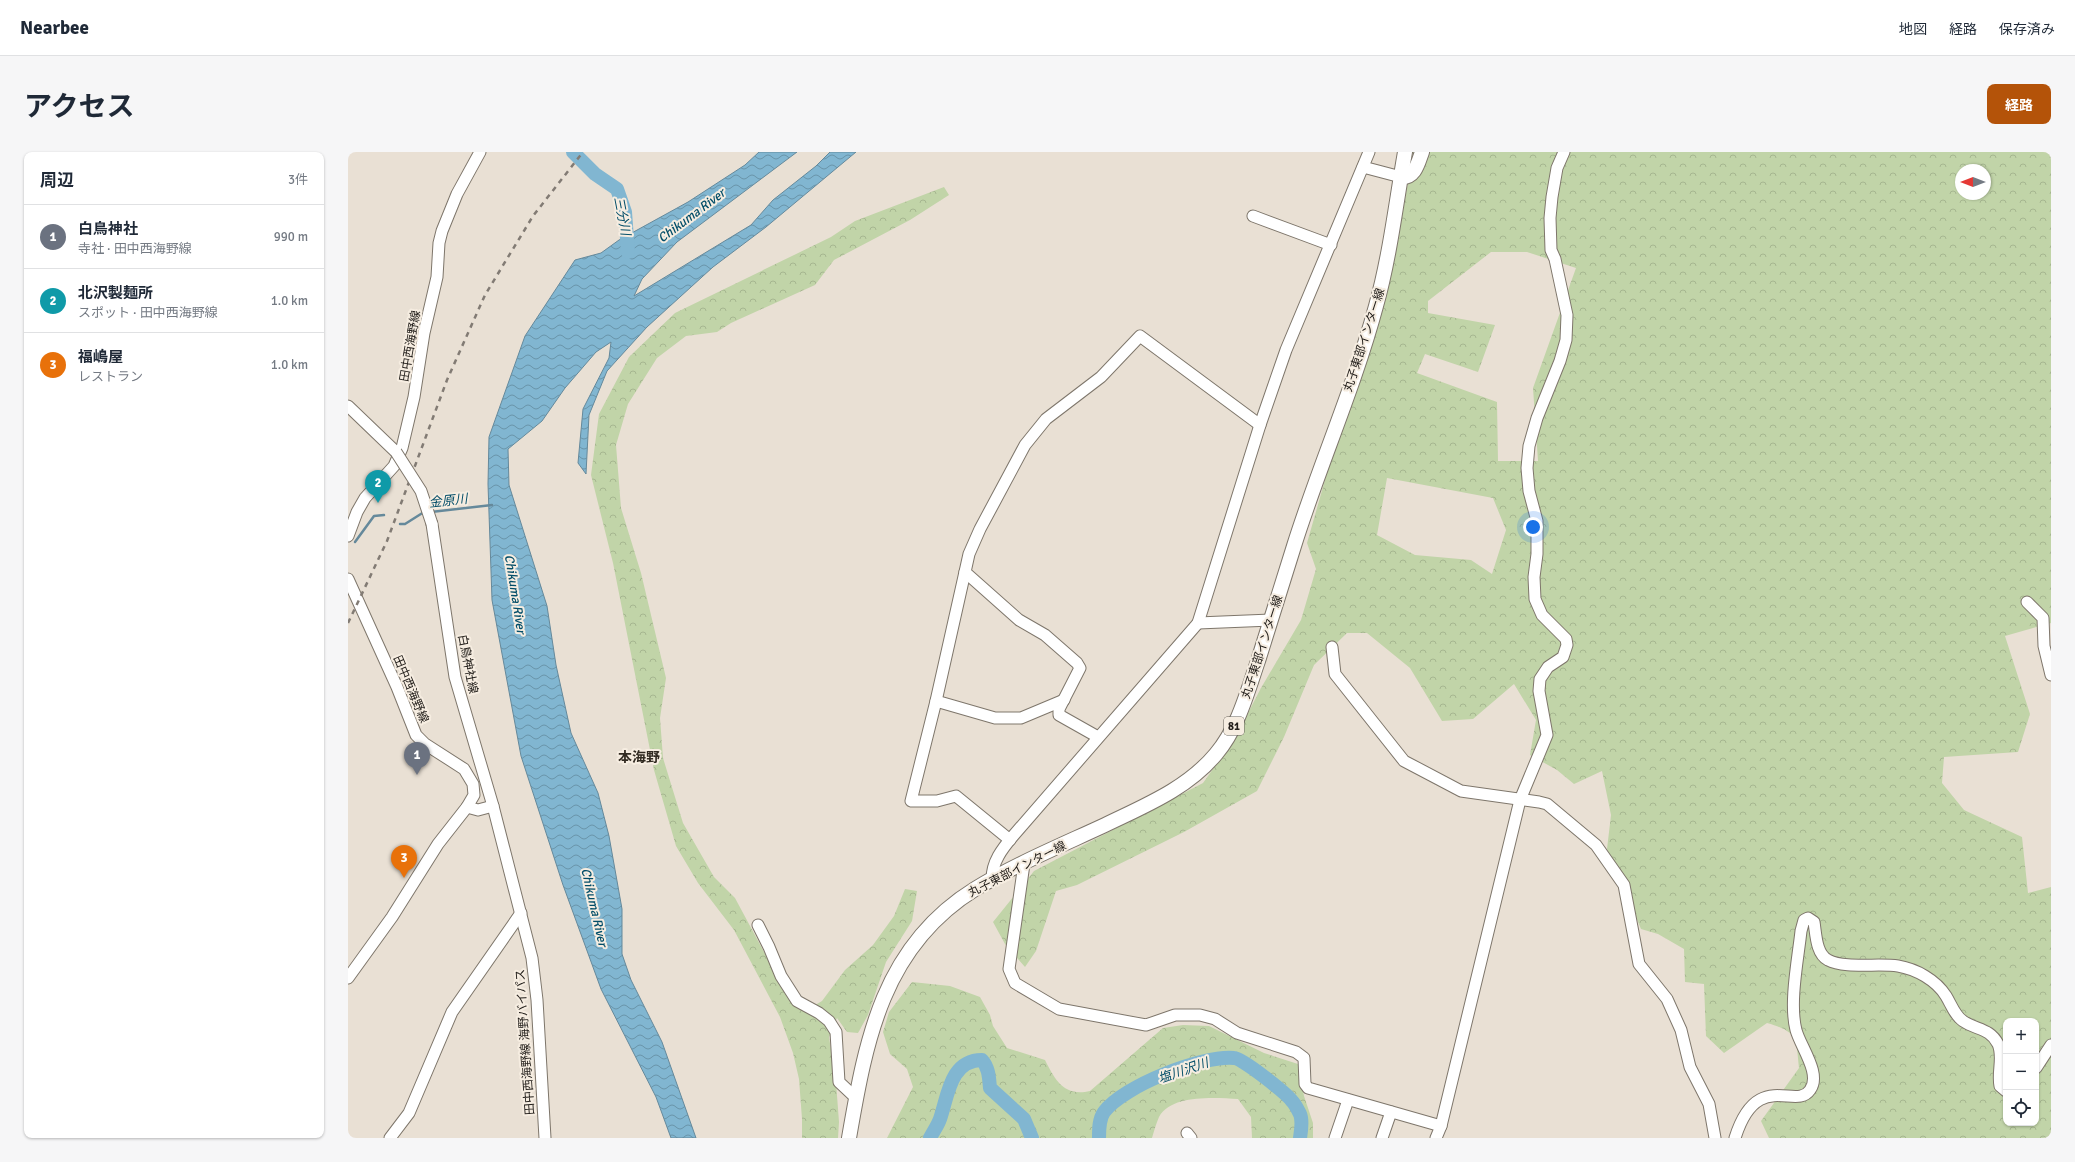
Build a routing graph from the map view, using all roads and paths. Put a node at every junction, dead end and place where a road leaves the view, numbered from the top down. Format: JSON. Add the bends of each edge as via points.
{"nodes":[{"id":1,"x":480,"y":152,"type":"edge"},
{"id":2,"x":1369,"y":152,"type":"edge"},
{"id":3,"x":1405,"y":152,"type":"edge"},
{"id":4,"x":1422,"y":152,"type":"edge"},
{"id":5,"x":1564,"y":152,"type":"edge"},
{"id":6,"x":1363,"y":167,"type":"junction"},
{"id":7,"x":1401,"y":177,"type":"junction"},
{"id":8,"x":1253,"y":216,"type":"dead end"},
{"id":9,"x":1331,"y":245,"type":"junction"},
{"id":10,"x":348,"y":406,"type":"edge"},
{"id":11,"x":1260,"y":425,"type":"junction"},
{"id":12,"x":348,"y":536,"type":"edge"},
{"id":13,"x":965,"y":572,"type":"junction"},
{"id":14,"x":348,"y":584,"type":"edge"},
{"id":15,"x":2027,"y":602,"type":"dead end"},
{"id":16,"x":1271,"y":620,"type":"junction"},
{"id":17,"x":1198,"y":623,"type":"junction"},
{"id":18,"x":1332,"y":647,"type":"dead end"},
{"id":19,"x":2051,"y":675,"type":"edge"},
{"id":20,"x":1064,"y":700,"type":"junction"},
{"id":21,"x":936,"y":701,"type":"junction"},
{"id":22,"x":1098,"y":738,"type":"junction"},
{"id":23,"x":1520,"y":800,"type":"junction"},
{"id":24,"x":493,"y":806,"type":"junction"},
{"id":25,"x":467,"y":807,"type":"junction"},
{"id":26,"x":1010,"y":840,"type":"junction"},
{"id":27,"x":1024,"y":864,"type":"junction"},
{"id":28,"x":992,"y":879,"type":"junction"},
{"id":29,"x":521,"y":913,"type":"junction"},
{"id":30,"x":758,"y":925,"type":"dead end"},
{"id":31,"x":348,"y":978,"type":"edge"},
{"id":32,"x":2051,"y":1045,"type":"edge"},
{"id":33,"x":2039,"y":1063,"type":"edge"},
{"id":34,"x":2005,"y":1090,"type":"edge"},
{"id":35,"x":856,"y":1098,"type":"junction"},
{"id":36,"x":1348,"y":1100,"type":"junction"},
{"id":37,"x":1391,"y":1112,"type":"junction"},
{"id":38,"x":1441,"y":1126,"type":"junction"},
{"id":39,"x":390,"y":1138,"type":"edge"},
{"id":40,"x":545,"y":1138,"type":"edge"},
{"id":41,"x":849,"y":1138,"type":"edge"},
{"id":42,"x":1335,"y":1138,"type":"edge"},
{"id":43,"x":1382,"y":1138,"type":"edge"},
{"id":44,"x":1436,"y":1138,"type":"edge"},
{"id":45,"x":1715,"y":1138,"type":"edge"},
{"id":46,"x":1735,"y":1138,"type":"edge"}],
"edges":[{"from":1,"to":12,"type":"street","name":"田中西海野線","via":[[457,194],[442,231],[437,277],[402,448],[394,466],[365,498]]},
{"from":2,"to":6,"type":"street"},
{"from":3,"to":7,"type":"main road","name":"丸子東部インター線","number":"81"},
{"from":4,"to":7,"type":"main road","via":[[1412,174]]},
{"from":5,"to":23,"type":"street","via":[[1557,168],[1550,218],[1551,250],[1567,315],[1566,340],[1537,418],[1526,468],[1536,521],[1535,599],[1542,615],[1566,639],[1567,645],[1563,657],[1548,667],[1540,679],[1539,691],[1547,735]]},
{"from":6,"to":7,"type":"street"},
{"from":6,"to":9,"type":"street"},
{"from":7,"to":16,"type":"main road","name":"丸子東部インター線","number":"81","via":[[1383,280],[1370,329],[1317,475]]},
{"from":8,"to":9,"type":"street"},
{"from":9,"to":11,"type":"street","via":[[1286,350]]},
{"from":10,"to":24,"type":"street","name":"白鳥神社線","bridge":true,"via":[[396,452],[420,491],[432,524],[455,677]]},
{"from":11,"to":13,"type":"street","via":[[1140,336],[1101,377],[1046,419],[1025,445],[980,529],[969,554]]},
{"from":11,"to":17,"type":"street"},
{"from":13,"to":20,"type":"street","via":[[1019,620],[1045,635],[1077,663],[1080,668]]},
{"from":13,"to":21,"type":"street"},
{"from":14,"to":25,"type":"street","name":"田中西海野線","via":[[397,686],[416,735],[425,744],[464,768],[470,776],[474,795]]},
{"from":15,"to":19,"type":"street","via":[[2043,618],[2044,646]]},
{"from":16,"to":17,"type":"street"},
{"from":16,"to":27,"type":"main road","name":"丸子東部インター線","number":"81","via":[[1238,717],[1220,750],[1205,766],[1190,780],[1171,791]]},
{"from":17,"to":22,"type":"street"},
{"from":18,"to":23,"type":"street","via":[[1335,674],[1404,761],[1461,791]]},
{"from":20,"to":21,"type":"street","via":[[1048,704],[1021,718],[995,718]]},
{"from":20,"to":22,"type":"street","via":[[1059,709],[1060,715]]},
{"from":21,"to":26,"type":"street","via":[[911,801],[937,801],[956,796]]},
{"from":22,"to":26,"type":"street"},
{"from":23,"to":38,"type":"street"},
{"from":23,"to":45,"type":"street","via":[[1547,804],[1596,845],[1624,885],[1639,964],[1667,999],[1681,1030],[1690,1067],[1709,1104]]},
{"from":24,"to":25,"type":"street","via":[[478,810]]},
{"from":24,"to":29,"type":"street","name":"田中西海野線 海野バイパス"},
{"from":25,"to":31,"type":"street","name":"田中西海野線","via":[[438,844],[392,917]]},
{"from":26,"to":28,"type":"street","via":[[996,860]]},
{"from":27,"to":28,"type":"main road","name":"丸子東部インター線","number":"81"},
{"from":27,"to":36,"type":"street","via":[[1009,969],[1015,983],[1059,1009],[1146,1025],[1175,1015],[1191,1014],[1215,1019],[1237,1033],[1296,1052],[1304,1058],[1305,1084],[1308,1088]]},
{"from":28,"to":35,"type":"main road","name":"丸子東部インター線","number":"81","via":[[962,898],[931,923],[909,948],[887,988],[875,1022]]},
{"from":29,"to":39,"type":"street","via":[[452,1012],[408,1113]]},
{"from":29,"to":40,"type":"street","name":"田中西海野線 海野バイパス","via":[[534,972]]},
{"from":30,"to":35,"type":"street","via":[[781,976],[797,1001],[819,1013],[829,1021],[836,1032],[839,1082]]},
{"from":32,"to":33,"type":"street"},
{"from":34,"to":46,"type":"street","via":[[2000,1086],[2000,1052],[1993,1035],[1963,1021],[1933,982],[1899,966],[1845,965],[1828,960],[1819,951],[1814,922],[1808,918],[1804,920],[1801,930],[1793,1009],[1796,1031],[1810,1062],[1813,1085],[1810,1092],[1803,1095],[1769,1096],[1753,1103],[1740,1122]]},
{"from":35,"to":41,"type":"main road","name":"丸子東部インター線","number":"81"},
{"from":36,"to":37,"type":"street"},
{"from":36,"to":42,"type":"street"},
{"from":37,"to":38,"type":"street"},
{"from":37,"to":43,"type":"street"},
{"from":38,"to":44,"type":"street"}]}
